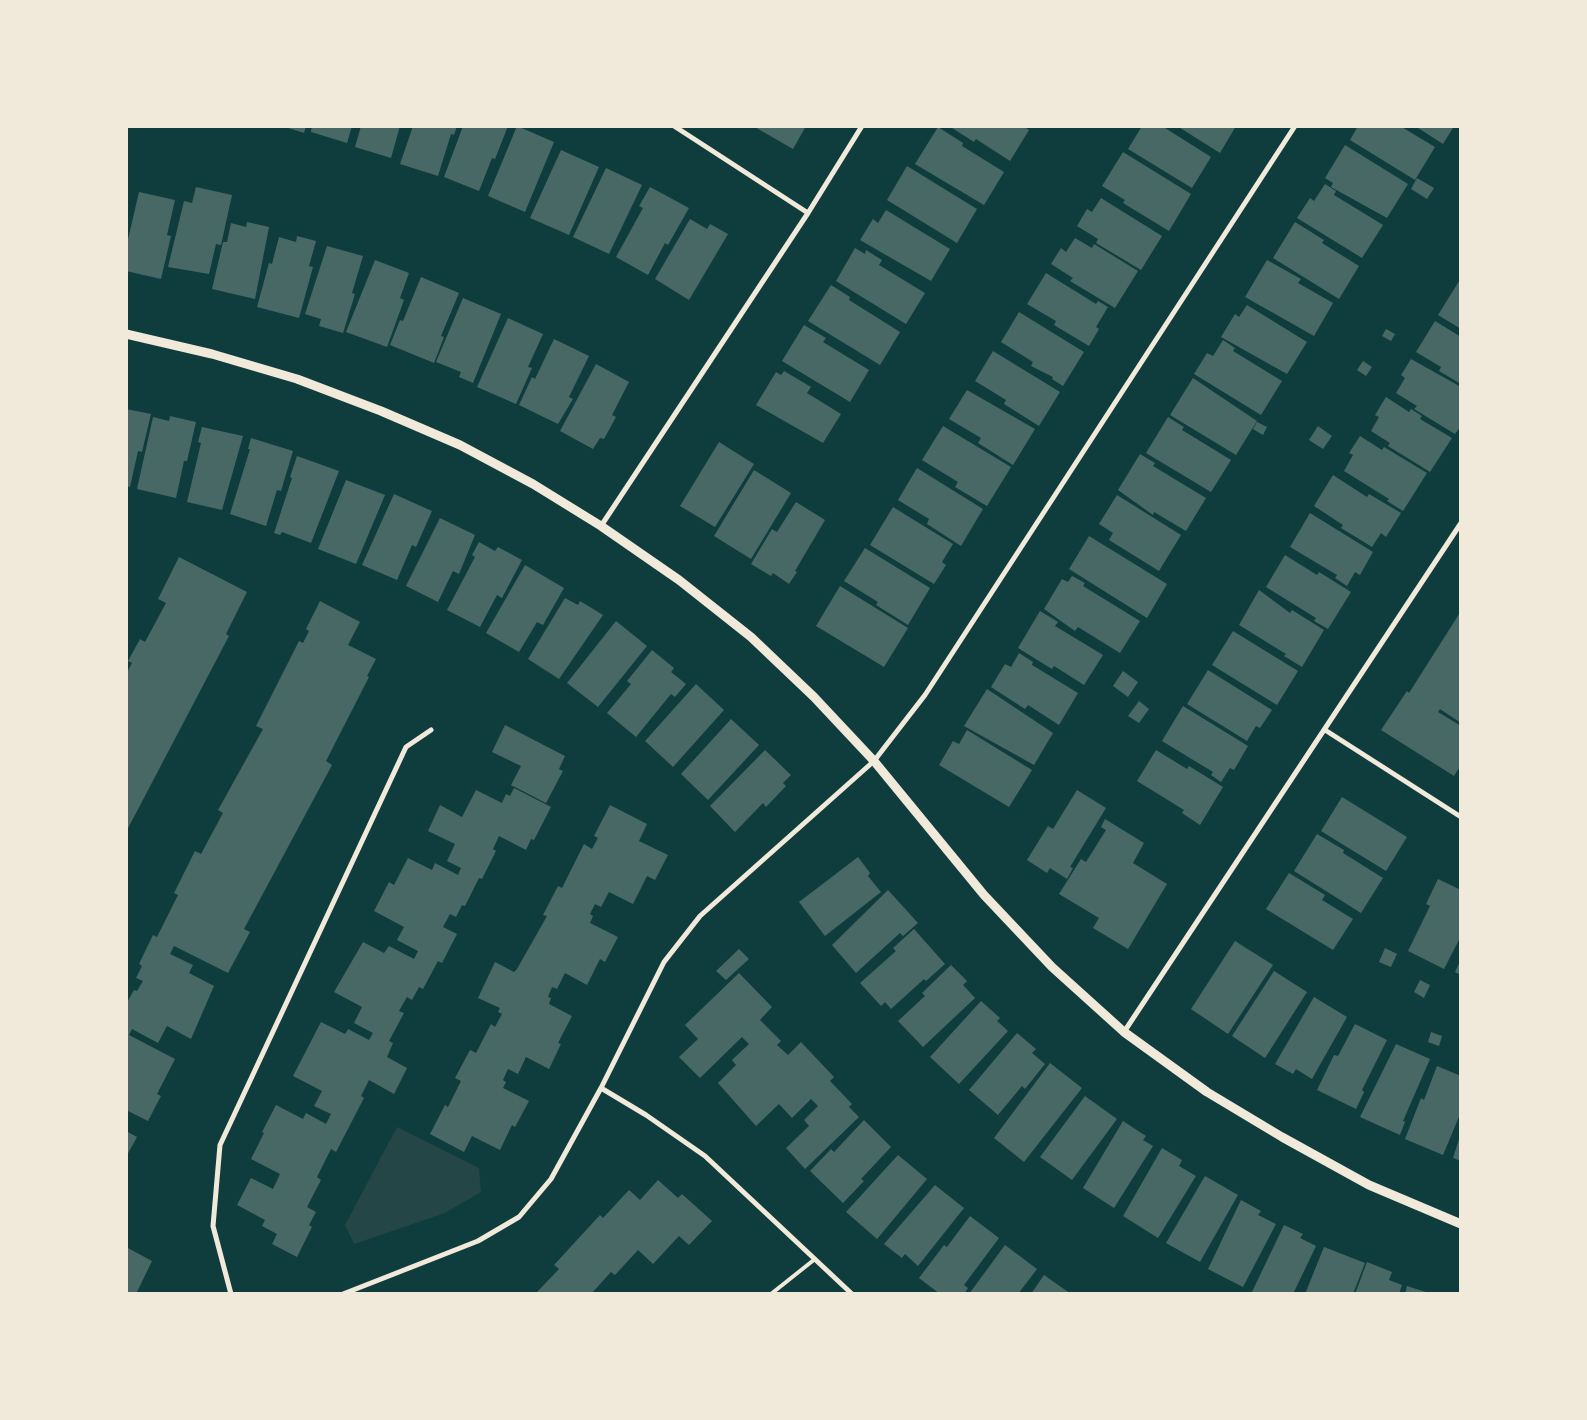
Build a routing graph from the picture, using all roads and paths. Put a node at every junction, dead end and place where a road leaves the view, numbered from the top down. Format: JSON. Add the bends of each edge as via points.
{"nodes":[{"id":1,"x":674,"y":126,"type":"edge"},
{"id":2,"x":862,"y":126,"type":"edge"},
{"id":3,"x":1295,"y":126,"type":"edge"},
{"id":4,"x":808,"y":213,"type":"junction"},
{"id":5,"x":126,"y":334,"type":"edge"},
{"id":6,"x":1461,"y":523,"type":"edge"},
{"id":7,"x":601,"y":526,"type":"junction"},
{"id":8,"x":431,"y":730,"type":"dead end"},
{"id":9,"x":1324,"y":730,"type":"junction"},
{"id":10,"x":874,"y":761,"type":"junction"},
{"id":11,"x":1461,"y":817,"type":"edge"},
{"id":12,"x":1124,"y":1032,"type":"junction"},
{"id":13,"x":601,"y":1088,"type":"junction"},
{"id":14,"x":1461,"y":1224,"type":"edge"},
{"id":15,"x":815,"y":1259,"type":"junction"},
{"id":16,"x":231,"y":1294,"type":"edge"},
{"id":17,"x":342,"y":1294,"type":"edge"},
{"id":18,"x":772,"y":1294,"type":"edge"},
{"id":19,"x":852,"y":1294,"type":"edge"}],
"edges":[{"from":1,"to":4,"type":"street"},
{"from":2,"to":4,"type":"street"},
{"from":3,"to":10,"type":"street","via":[[925,695]]},
{"from":4,"to":7,"type":"street"},
{"from":5,"to":7,"type":"street","via":[[212,354],[297,379],[381,411],[460,445],[533,484]]},
{"from":6,"to":9,"type":"street"},
{"from":7,"to":10,"type":"street","via":[[679,580],[751,637]]},
{"from":8,"to":16,"type":"street","via":[[406,747],[220,1145],[213,1226]]},
{"from":9,"to":11,"type":"street"},
{"from":9,"to":12,"type":"street"},
{"from":10,"to":12,"type":"street","via":[[984,895],[1052,967]]},
{"from":10,"to":13,"type":"street","via":[[700,916],[664,962]]},
{"from":12,"to":14,"type":"street","via":[[1207,1092],[1282,1137],[1369,1185]]},
{"from":13,"to":15,"type":"street","via":[[705,1156]]},
{"from":13,"to":17,"type":"street","via":[[551,1179],[519,1217],[478,1240]]},
{"from":15,"to":18,"type":"lane"},
{"from":15,"to":19,"type":"street"}]}
